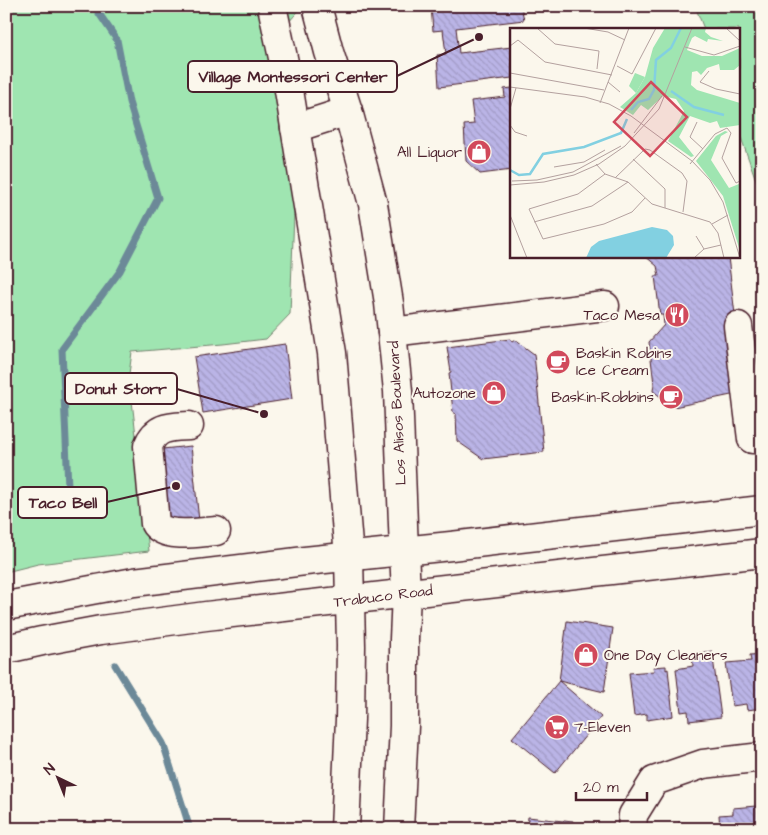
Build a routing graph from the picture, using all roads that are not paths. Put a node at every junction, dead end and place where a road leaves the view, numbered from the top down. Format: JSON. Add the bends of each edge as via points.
{"nodes":[{"id":1,"x":272,"y":6,"type":"edge"},
{"id":2,"x":318,"y":6,"type":"edge"},
{"id":3,"x":348,"y":111,"type":"junction"},
{"id":4,"x":295,"y":128,"type":"junction"},
{"id":5,"x":606,"y":306,"type":"dead end"},
{"id":6,"x":738,"y":326,"type":"dead end"},
{"id":7,"x":392,"y":332,"type":"junction"},
{"id":8,"x":189,"y":426,"type":"dead end"},
{"id":9,"x":752,"y":439,"type":"dead end"},
{"id":10,"x":762,"y":510,"type":"edge"},
{"id":11,"x":216,"y":531,"type":"dead end"},
{"id":12,"x":404,"y":551,"type":"junction"},
{"id":13,"x":762,"y":553,"type":"edge"},
{"id":14,"x":349,"y":557,"type":"junction"},
{"id":15,"x":406,"y":593,"type":"junction"},
{"id":16,"x":349,"y":600,"type":"junction"},
{"id":17,"x":6,"y":606,"type":"edge"},
{"id":18,"x":6,"y":649,"type":"edge"},
{"id":19,"x":762,"y":757,"type":"edge"},
{"id":20,"x":345,"y":829,"type":"edge"},
{"id":21,"x":399,"y":829,"type":"edge"},
{"id":22,"x":632,"y":829,"type":"edge"}],
"edges":[{"from":1,"to":4,"type":"main road"},
{"from":2,"to":3,"type":"main road","name":"Los Alisos Boulevard"},
{"from":3,"to":4,"type":"main road"},
{"from":3,"to":7,"type":"main road","name":"Los Alisos Boulevard","via":[[373,204]]},
{"from":4,"to":14,"type":"main road","via":[[332,353]]},
{"from":5,"to":7,"type":"main road"},
{"from":6,"to":9,"type":"main road"},
{"from":7,"to":12,"type":"main road","name":"Los Alisos Boulevard","via":[[398,391]]},
{"from":8,"to":11,"type":"main road","via":[[161,430],[152,437],[148,446],[156,524],[164,532],[173,534]]},
{"from":10,"to":12,"type":"main road"},
{"from":12,"to":14,"type":"main road"},
{"from":12,"to":15,"type":"main road","name":"Los Alisos Boulevard"},
{"from":13,"to":15,"type":"main road","name":"Trabuco Road"},
{"from":14,"to":16,"type":"main road"},
{"from":14,"to":17,"type":"main road","via":[[134,582]]},
{"from":15,"to":16,"type":"main road","name":"Trabuco Road"},
{"from":15,"to":21,"type":"main road","name":"Los Alisos Boulevard"},
{"from":16,"to":18,"type":"main road","name":"Trabuco Road","via":[[101,630]]},
{"from":16,"to":20,"type":"main road","via":[[350,719]]},
{"from":19,"to":22,"type":"main road","via":[[703,764],[654,781],[633,815]]}]}
